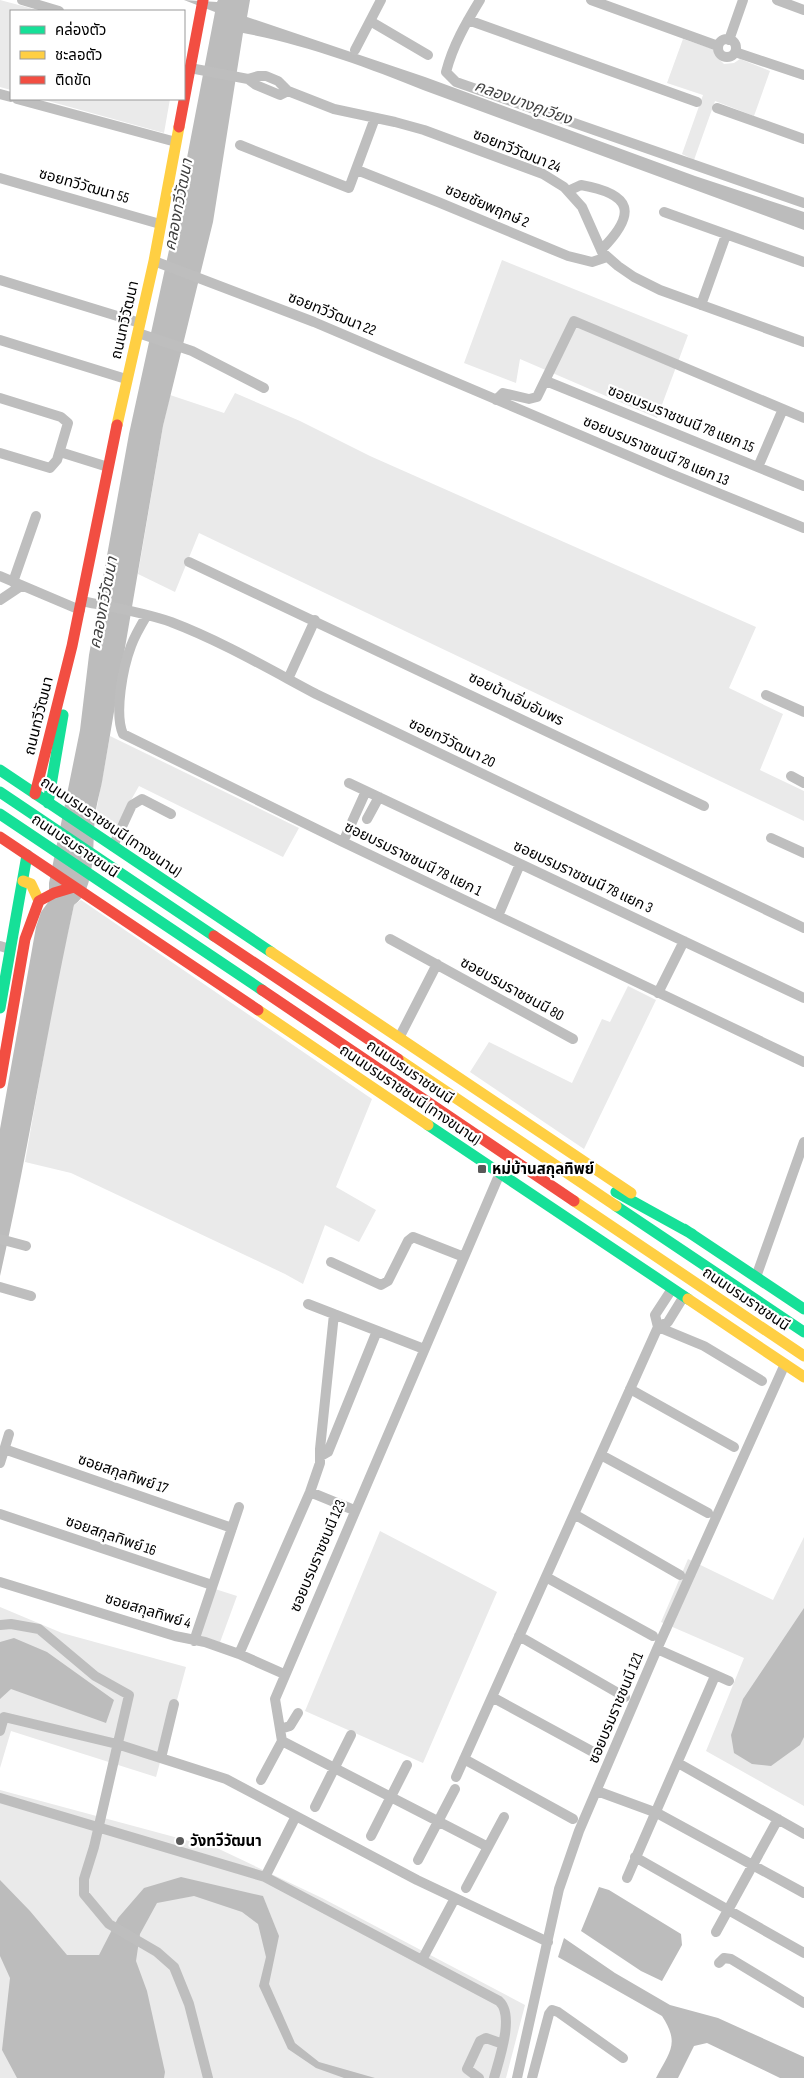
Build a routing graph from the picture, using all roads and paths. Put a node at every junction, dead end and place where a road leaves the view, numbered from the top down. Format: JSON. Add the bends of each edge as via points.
{"nodes":[{"id":1,"x":22,"y":0,"type":"edge"},
{"id":2,"x":381,"y":0,"type":"edge"},
{"id":3,"x":480,"y":0,"type":"edge"},
{"id":4,"x":591,"y":0,"type":"edge"},
{"id":5,"x":743,"y":0,"type":"edge"},
{"id":6,"x":776,"y":0,"type":"edge"},
{"id":7,"x":202,"y":4,"type":"edge"},
{"id":8,"x":56,"y":10,"type":"edge"},
{"id":9,"x":804,"y":10,"type":"edge"},
{"id":10,"x":468,"y":20,"type":"junction"},
{"id":11,"x":370,"y":21,"type":"junction"},
{"id":12,"x":729,"y":40,"type":"junction"},
{"id":13,"x":718,"y":46,"type":"junction"},
{"id":14,"x":188,"y":50,"type":"edge"},
{"id":15,"x":355,"y":50,"type":"dead end"},
{"id":16,"x":735,"y":52,"type":"junction"},
{"id":17,"x":428,"y":55,"type":"dead end"},
{"id":18,"x":190,"y":68,"type":"junction"},
{"id":19,"x":804,"y":75,"type":"edge"},
{"id":20,"x":185,"y":94,"type":"edge"},
{"id":21,"x":21,"y":100,"type":"edge"},
{"id":22,"x":184,"y":100,"type":"edge"},
{"id":23,"x":697,"y":102,"type":"dead end"},
{"id":24,"x":718,"y":108,"type":"dead end"},
{"id":25,"x":375,"y":118,"type":"junction"},
{"id":26,"x":804,"y":139,"type":"edge"},
{"id":27,"x":176,"y":142,"type":"junction"},
{"id":28,"x":240,"y":145,"type":"dead end"},
{"id":29,"x":356,"y":170,"type":"junction"},
{"id":30,"x":0,"y":178,"type":"edge"},
{"id":31,"x":568,"y":191,"type":"junction"},
{"id":32,"x":804,"y":203,"type":"edge"},
{"id":33,"x":664,"y":212,"type":"dead end"},
{"id":34,"x":160,"y":224,"type":"junction"},
{"id":35,"x":726,"y":235,"type":"junction"},
{"id":36,"x":604,"y":253,"type":"junction"},
{"id":37,"x":154,"y":261,"type":"junction"},
{"id":38,"x":804,"y":262,"type":"edge"},
{"id":39,"x":0,"y":280,"type":"edge"},
{"id":40,"x":701,"y":305,"type":"junction"},
{"id":41,"x":142,"y":331,"type":"junction"},
{"id":42,"x":0,"y":340,"type":"edge"},
{"id":43,"x":804,"y":342,"type":"edge"},
{"id":44,"x":126,"y":379,"type":"junction"},
{"id":45,"x":546,"y":381,"type":"junction"},
{"id":46,"x":264,"y":388,"type":"dead end"},
{"id":47,"x":0,"y":398,"type":"edge"},
{"id":48,"x":496,"y":400,"type":"junction"},
{"id":49,"x":783,"y":409,"type":"junction"},
{"id":50,"x":804,"y":418,"type":"edge"},
{"id":51,"x":60,"y":452,"type":"junction"},
{"id":52,"x":0,"y":454,"type":"edge"},
{"id":53,"x":108,"y":467,"type":"junction"},
{"id":54,"x":758,"y":468,"type":"junction"},
{"id":55,"x":804,"y":486,"type":"edge"},
{"id":56,"x":36,"y":516,"type":"dead end"},
{"id":57,"x":804,"y":528,"type":"edge"},
{"id":58,"x":189,"y":562,"type":"dead end"},
{"id":59,"x":0,"y":576,"type":"edge"},
{"id":60,"x":17,"y":584,"type":"junction"},
{"id":61,"x":0,"y":600,"type":"edge"},
{"id":62,"x":80,"y":606,"type":"junction"},
{"id":63,"x":143,"y":614,"type":"junction"},
{"id":64,"x":315,"y":620,"type":"junction"},
{"id":65,"x":72,"y":646,"type":"junction"},
{"id":66,"x":288,"y":679,"type":"junction"},
{"id":67,"x":766,"y":695,"type":"dead end"},
{"id":68,"x":804,"y":712,"type":"edge"},
{"id":69,"x":0,"y":770,"type":"edge"},
{"id":70,"x":791,"y":776,"type":"dead end"},
{"id":71,"x":349,"y":783,"type":"dead end"},
{"id":72,"x":804,"y":783,"type":"edge"},
{"id":73,"x":366,"y":791,"type":"junction"},
{"id":74,"x":0,"y":792,"type":"edge"},
{"id":75,"x":35,"y":794,"type":"junction"},
{"id":76,"x":379,"y":797,"type":"junction"},
{"id":77,"x":48,"y":803,"type":"junction"},
{"id":78,"x":704,"y":806,"type":"dead end"},
{"id":79,"x":0,"y":814,"type":"edge"},
{"id":80,"x":171,"y":814,"type":"dead end"},
{"id":81,"x":367,"y":819,"type":"dead end"},
{"id":82,"x":0,"y":837,"type":"edge"},
{"id":83,"x":771,"y":838,"type":"dead end"},
{"id":84,"x":344,"y":842,"type":"junction"},
{"id":85,"x":113,"y":846,"type":"junction"},
{"id":86,"x":804,"y":853,"type":"edge"},
{"id":87,"x":28,"y":855,"type":"junction"},
{"id":88,"x":520,"y":864,"type":"junction"},
{"id":89,"x":23,"y":881,"type":"junction"},
{"id":90,"x":74,"y":887,"type":"junction"},
{"id":91,"x":39,"y":901,"type":"junction"},
{"id":92,"x":498,"y":916,"type":"junction"},
{"id":93,"x":804,"y":928,"type":"edge"},
{"id":94,"x":390,"y":939,"type":"dead end"},
{"id":95,"x":684,"y":941,"type":"junction"},
{"id":96,"x":5,"y":948,"type":"edge"},
{"id":97,"x":437,"y":964,"type":"junction"},
{"id":98,"x":658,"y":993,"type":"junction"},
{"id":99,"x":804,"y":998,"type":"edge"},
{"id":100,"x":0,"y":1008,"type":"edge"},
{"id":101,"x":398,"y":1038,"type":"junction"},
{"id":102,"x":573,"y":1039,"type":"dead end"},
{"id":103,"x":804,"y":1062,"type":"edge"},
{"id":104,"x":0,"y":1083,"type":"edge"},
{"id":105,"x":512,"y":1136,"type":"junction"},
{"id":106,"x":804,"y":1142,"type":"edge"},
{"id":107,"x":500,"y":1173,"type":"junction"},
{"id":108,"x":692,"y":1234,"type":"junction"},
{"id":109,"x":4,"y":1240,"type":"edge"},
{"id":110,"x":26,"y":1246,"type":"dead end"},
{"id":111,"x":464,"y":1258,"type":"junction"},
{"id":112,"x":331,"y":1262,"type":"dead end"},
{"id":113,"x":756,"y":1277,"type":"junction"},
{"id":114,"x":0,"y":1287,"type":"edge"},
{"id":115,"x":672,"y":1289,"type":"junction"},
{"id":116,"x":32,"y":1296,"type":"dead end"},
{"id":117,"x":684,"y":1296,"type":"junction"},
{"id":118,"x":308,"y":1304,"type":"dead end"},
{"id":119,"x":804,"y":1309,"type":"edge"},
{"id":120,"x":334,"y":1314,"type":"junction"},
{"id":121,"x":658,"y":1326,"type":"junction"},
{"id":122,"x":377,"y":1331,"type":"junction"},
{"id":123,"x":804,"y":1332,"type":"edge"},
{"id":124,"x":424,"y":1349,"type":"junction"},
{"id":125,"x":804,"y":1356,"type":"edge"},
{"id":126,"x":785,"y":1364,"type":"junction"},
{"id":127,"x":804,"y":1377,"type":"edge"},
{"id":128,"x":762,"y":1381,"type":"dead end"},
{"id":129,"x":630,"y":1390,"type":"junction"},
{"id":130,"x":9,"y":1434,"type":"dead end"},
{"id":131,"x":734,"y":1447,"type":"dead end"},
{"id":132,"x":4,"y":1450,"type":"junction"},
{"id":133,"x":601,"y":1455,"type":"junction"},
{"id":134,"x":321,"y":1456,"type":"junction"},
{"id":135,"x":0,"y":1462,"type":"edge"},
{"id":136,"x":310,"y":1492,"type":"junction"},
{"id":137,"x":239,"y":1508,"type":"dead end"},
{"id":138,"x":354,"y":1510,"type":"junction"},
{"id":139,"x":708,"y":1513,"type":"dead end"},
{"id":140,"x":0,"y":1514,"type":"edge"},
{"id":141,"x":574,"y":1514,"type":"junction"},
{"id":142,"x":232,"y":1528,"type":"junction"},
{"id":143,"x":680,"y":1575,"type":"dead end"},
{"id":144,"x":546,"y":1577,"type":"junction"},
{"id":145,"x":0,"y":1582,"type":"edge"},
{"id":146,"x":212,"y":1585,"type":"junction"},
{"id":147,"x":0,"y":1625,"type":"edge"},
{"id":148,"x":520,"y":1636,"type":"junction"},
{"id":149,"x":653,"y":1636,"type":"dead end"},
{"id":150,"x":194,"y":1641,"type":"junction"},
{"id":151,"x":657,"y":1649,"type":"junction"},
{"id":152,"x":240,"y":1654,"type":"junction"},
{"id":153,"x":284,"y":1674,"type":"junction"},
{"id":154,"x":715,"y":1676,"type":"junction"},
{"id":155,"x":728,"y":1681,"type":"dead end"},
{"id":156,"x":492,"y":1697,"type":"junction"},
{"id":157,"x":625,"y":1697,"type":"dead end"},
{"id":158,"x":174,"y":1704,"type":"dead end"},
{"id":159,"x":298,"y":1713,"type":"dead end"},
{"id":160,"x":280,"y":1729,"type":"junction"},
{"id":161,"x":0,"y":1731,"type":"edge"},
{"id":162,"x":351,"y":1735,"type":"dead end"},
{"id":163,"x":282,"y":1740,"type":"junction"},
{"id":164,"x":117,"y":1744,"type":"junction"},
{"id":165,"x":595,"y":1754,"type":"dead end"},
{"id":166,"x":162,"y":1758,"type":"junction"},
{"id":167,"x":464,"y":1759,"type":"junction"},
{"id":168,"x":678,"y":1763,"type":"junction"},
{"id":169,"x":407,"y":1765,"type":"dead end"},
{"id":170,"x":335,"y":1768,"type":"junction"},
{"id":171,"x":456,"y":1777,"type":"dead end"},
{"id":172,"x":260,"y":1780,"type":"dead end"},
{"id":173,"x":455,"y":1789,"type":"dead end"},
{"id":174,"x":597,"y":1791,"type":"junction"},
{"id":175,"x":391,"y":1797,"type":"junction"},
{"id":176,"x":0,"y":1798,"type":"edge"},
{"id":177,"x":315,"y":1808,"type":"dead end"},
{"id":178,"x":657,"y":1813,"type":"junction"},
{"id":179,"x":296,"y":1816,"type":"junction"},
{"id":180,"x":504,"y":1817,"type":"dead end"},
{"id":181,"x":778,"y":1819,"type":"junction"},
{"id":182,"x":573,"y":1820,"type":"dead end"},
{"id":183,"x":437,"y":1822,"type":"junction"},
{"id":184,"x":98,"y":1828,"type":"junction"},
{"id":185,"x":804,"y":1834,"type":"edge"},
{"id":186,"x":371,"y":1836,"type":"dead end"},
{"id":187,"x":488,"y":1847,"type":"junction"},
{"id":188,"x":635,"y":1857,"type":"junction"},
{"id":189,"x":418,"y":1860,"type":"dead end"},
{"id":190,"x":752,"y":1865,"type":"junction"},
{"id":191,"x":265,"y":1877,"type":"junction"},
{"id":192,"x":627,"y":1878,"type":"dead end"},
{"id":193,"x":466,"y":1888,"type":"dead end"},
{"id":194,"x":804,"y":1894,"type":"edge"},
{"id":195,"x":455,"y":1898,"type":"junction"},
{"id":196,"x":729,"y":1910,"type":"junction"},
{"id":197,"x":716,"y":1932,"type":"dead end"},
{"id":198,"x":548,"y":1942,"type":"junction"},
{"id":199,"x":804,"y":1953,"type":"edge"},
{"id":200,"x":422,"y":1960,"type":"junction"},
{"id":201,"x":719,"y":1964,"type":"dead end"},
{"id":202,"x":804,"y":2004,"type":"edge"},
{"id":203,"x":503,"y":2044,"type":"junction"},
{"id":204,"x":623,"y":2058,"type":"dead end"},
{"id":205,"x":208,"y":2078,"type":"edge"},
{"id":206,"x":479,"y":2078,"type":"edge"},
{"id":207,"x":494,"y":2078,"type":"edge"},
{"id":208,"x":517,"y":2078,"type":"edge"},
{"id":209,"x":532,"y":2078,"type":"edge"}],
"edges":[{"from":1,"to":8,"type":"street"},
{"from":2,"to":11,"type":"street"},
{"from":3,"to":10,"type":"street"},
{"from":4,"to":13,"type":"street"},
{"from":5,"to":12,"type":"street"},
{"from":6,"to":9,"type":"street"},
{"from":7,"to":14,"type":"main road","name":"ถนนทวีวัฒนา"},
{"from":10,"to":23,"type":"street"},
{"from":10,"to":32,"type":"street","via":[[446,72],[456,82]]},
{"from":11,"to":15,"type":"street"},
{"from":11,"to":17,"type":"street"},
{"from":12,"to":13,"type":"street"},
{"from":12,"to":16,"type":"street","via":[[735,46]]},
{"from":13,"to":16,"type":"street","via":[[722,56],[731,56]]},
{"from":14,"to":18,"type":"main road","name":"ถนนทวีวัฒนา"},
{"from":16,"to":19,"type":"street"},
{"from":18,"to":20,"type":"main road","name":"ถนนทวีวัฒนา"},
{"from":18,"to":25,"type":"street","name":"ซอยทวีวัฒนา 24","via":[[243,78],[280,95],[288,91],[334,109]]},
{"from":21,"to":27,"type":"street"},
{"from":22,"to":27,"type":"main road","name":"ถนนทวีวัฒนา"},
{"from":24,"to":26,"type":"street"},
{"from":25,"to":29,"type":"street"},
{"from":25,"to":31,"type":"street","name":"ซอยทวีวัฒนา 24","via":[[424,130],[543,174]]},
{"from":27,"to":34,"type":"main road","name":"ถนนทวีวัฒนา"},
{"from":28,"to":29,"type":"street","via":[[345,188],[348,188]]},
{"from":29,"to":36,"type":"street","name":"ซอยชัยพฤกษ์ 2","via":[[568,256],[592,262]]},
{"from":30,"to":34,"type":"street","name":"ซอยทวีวัฒนา 55"},
{"from":31,"to":36,"type":"street","name":"ซอยทวีวัฒนา 24","via":[[582,207]]},
{"from":31,"to":36,"type":"street","via":[[581,185],[613,194],[621,200],[626,218]]},
{"from":33,"to":35,"type":"street"},
{"from":34,"to":37,"type":"main road","name":"ถนนทวีวัฒนา"},
{"from":35,"to":38,"type":"street"},
{"from":35,"to":40,"type":"street"},
{"from":36,"to":40,"type":"street","via":[[634,277]]},
{"from":37,"to":41,"type":"main road","name":"ถนนทวีวัฒนา"},
{"from":37,"to":48,"type":"street","name":"ซอยทวีวัฒนา 22","via":[[314,322]]},
{"from":39,"to":41,"type":"street"},
{"from":40,"to":43,"type":"street"},
{"from":41,"to":44,"type":"main road","name":"ถนนทวีวัฒนา"},
{"from":41,"to":46,"type":"street","via":[[192,351]]},
{"from":42,"to":44,"type":"street"},
{"from":44,"to":53,"type":"main road","name":"ถนนทวีวัฒนา"},
{"from":45,"to":48,"type":"street","via":[[533,399],[502,393]]},
{"from":45,"to":49,"type":"street","via":[[574,321]]},
{"from":45,"to":54,"type":"street","name":"ซอยบรมราชชนนี 78 แยก 15"},
{"from":47,"to":51,"type":"street","via":[[61,417],[68,423]]},
{"from":48,"to":57,"type":"street","name":"ซอยบรมราชชนนี 78 แยก 13"},
{"from":49,"to":50,"type":"street"},
{"from":49,"to":54,"type":"street"},
{"from":51,"to":52,"type":"street","via":[[50,468]]},
{"from":51,"to":53,"type":"street"},
{"from":53,"to":62,"type":"main road","name":"ถนนทวีวัฒนา"},
{"from":54,"to":55,"type":"street","name":"ซอยบรมราชชนนี 78 แยก 15"},
{"from":56,"to":60,"type":"street"},
{"from":58,"to":64,"type":"street","name":"ซอยบ้านอิ่มอัมพร"},
{"from":59,"to":60,"type":"street","name":"ซอยทวีวัฒนา 20"},
{"from":60,"to":61,"type":"street"},
{"from":60,"to":62,"type":"street","name":"ซอยทวีวัฒนา 20"},
{"from":62,"to":63,"type":"street","name":"ซอยทวีวัฒนา 20","via":[[99,605]]},
{"from":62,"to":65,"type":"main road","name":"ถนนทวีวัฒนา"},
{"from":63,"to":66,"type":"street","name":"ซอยทวีวัฒนา 20","via":[[172,623]]},
{"from":63,"to":84,"type":"street","name":"ซอยบรมราชชนนี 78 แยก 1","via":[[126,664],[118,712],[122,734]]},
{"from":64,"to":66,"type":"street"},
{"from":64,"to":78,"type":"street","name":"ซอยบ้านอิ่มอัมพร"},
{"from":65,"to":75,"type":"main road","name":"ถนนทวีวัฒนา"},
{"from":65,"to":77,"type":"main road","name":"ถนนทวีวัฒนา"},
{"from":66,"to":93,"type":"street","name":"ซอยทวีวัฒนา 20"},
{"from":67,"to":68,"type":"street"},
{"from":69,"to":75,"type":"main road","name":"ถนนบรมราชชนนี (ทางขนาน)"},
{"from":70,"to":72,"type":"street"},
{"from":71,"to":73,"type":"street","name":"ซอยบรมราชชนนี 78 แยก 3"},
{"from":73,"to":76,"type":"street","name":"ซอยบรมราชชนนี 78 แยก 3"},
{"from":73,"to":84,"type":"street"},
{"from":74,"to":105,"type":"main road","name":"ถนนบรมราชชนนี"},
{"from":75,"to":77,"type":"main road","name":"ถนนบรมราชชนนี (ทางขนาน)"},
{"from":76,"to":81,"type":"street"},
{"from":76,"to":88,"type":"street","name":"ซอยบรมราชชนนี 78 แยก 3"},
{"from":77,"to":85,"type":"main road","name":"ถนนบรมราชชนนี (ทางขนาน)"},
{"from":79,"to":125,"type":"main road","name":"ถนนบรมราชชนนี"},
{"from":80,"to":85,"type":"street","via":[[142,799],[132,804]]},
{"from":82,"to":87,"type":"main road","name":"ถนนบรมราชชนนี (ทางขนาน)"},
{"from":83,"to":86,"type":"street"},
{"from":84,"to":92,"type":"street","name":"ซอยบรมราชชนนี 78 แยก 1"},
{"from":85,"to":101,"type":"main road","name":"ถนนบรมราชชนนี (ทางขนาน)"},
{"from":87,"to":89,"type":"main road"},
{"from":87,"to":90,"type":"main road","name":"ถนนบรมราชชนนี (ทางขนาน)"},
{"from":88,"to":92,"type":"street"},
{"from":88,"to":95,"type":"street","name":"ซอยบรมราชชนนี 78 แยก 3"},
{"from":89,"to":91,"type":"main road","via":[[31,884]]},
{"from":89,"to":96,"type":"main road"},
{"from":90,"to":91,"type":"main road"},
{"from":90,"to":107,"type":"main road","name":"ถนนบรมราชชนนี (ทางขนาน)"},
{"from":91,"to":104,"type":"main road","via":[[25,939]]},
{"from":92,"to":98,"type":"street","name":"ซอยบรมราชชนนี 78 แยก 1"},
{"from":94,"to":97,"type":"street","name":"ซอยบรมราชชนนี 80"},
{"from":95,"to":98,"type":"street"},
{"from":95,"to":99,"type":"street","name":"ซอยบรมราชชนนี 78 แยก 3"},
{"from":96,"to":100,"type":"main road"},
{"from":97,"to":101,"type":"street","name":"ซอยบรมราชชนนี 80"},
{"from":97,"to":102,"type":"street","name":"ซอยบรมราชชนนี 80"},
{"from":98,"to":103,"type":"street","name":"ซอยบรมราชชนนี 78 แยก 1"},
{"from":101,"to":108,"type":"main road","name":"ถนนบรมราชชนนี (ทางขนาน)"},
{"from":105,"to":108,"type":"main road"},
{"from":105,"to":123,"type":"main road","name":"ถนนบรมราชชนนี"},
{"from":106,"to":113,"type":"street"},
{"from":107,"to":111,"type":"street","name":"ซอยบรมราชชนนี 123"},
{"from":107,"to":115,"type":"main road","name":"ถนนบรมราชชนนี (ทางขนาน)"},
{"from":108,"to":113,"type":"main road","name":"ถนนบรมราชชนนี (ทางขนาน)"},
{"from":109,"to":110,"type":"street"},
{"from":111,"to":112,"type":"street","via":[[413,1237],[388,1281],[381,1285]]},
{"from":111,"to":124,"type":"street","name":"ซอยบรมราชชนนี 123"},
{"from":113,"to":119,"type":"main road","name":"ถนนบรมราชชนนี (ทางขนาน)"},
{"from":114,"to":116,"type":"street"},
{"from":115,"to":117,"type":"main road","name":"ถนนบรมราชชนนี (ทางขนาน)"},
{"from":115,"to":121,"type":"street","via":[[655,1315]]},
{"from":117,"to":121,"type":"street","via":[[668,1322]]},
{"from":117,"to":126,"type":"main road","name":"ถนนบรมราชชนนี (ทางขนาน)"},
{"from":118,"to":120,"type":"street"},
{"from":120,"to":122,"type":"street"},
{"from":120,"to":134,"type":"street"},
{"from":121,"to":128,"type":"street","via":[[704,1346]]},
{"from":121,"to":129,"type":"street"},
{"from":122,"to":124,"type":"street"},
{"from":122,"to":134,"type":"street","via":[[328,1452]]},
{"from":124,"to":138,"type":"street","name":"ซอยบรมราชชนนี 123"},
{"from":126,"to":127,"type":"main road","name":"ถนนบรมราชชนนี (ทางขนาน)"},
{"from":126,"to":151,"type":"street","name":"ซอยบรมราชชนนี 121"},
{"from":129,"to":131,"type":"street"},
{"from":129,"to":133,"type":"street"},
{"from":130,"to":132,"type":"street"},
{"from":132,"to":135,"type":"street"},
{"from":132,"to":142,"type":"street","name":"ซอยสกุลทิพย์ 17"},
{"from":133,"to":139,"type":"street"},
{"from":133,"to":141,"type":"street"},
{"from":134,"to":136,"type":"street"},
{"from":136,"to":138,"type":"street"},
{"from":136,"to":152,"type":"street"},
{"from":137,"to":142,"type":"street"},
{"from":138,"to":153,"type":"street","name":"ซอยบรมราชชนนี 123"},
{"from":140,"to":146,"type":"street","name":"ซอยสกุลทิพย์ 16"},
{"from":141,"to":143,"type":"street"},
{"from":141,"to":144,"type":"street"},
{"from":142,"to":146,"type":"street"},
{"from":144,"to":148,"type":"street"},
{"from":144,"to":149,"type":"street"},
{"from":145,"to":150,"type":"street","name":"ซอยสกุลทิพย์ 4"},
{"from":146,"to":150,"type":"street"},
{"from":147,"to":164,"type":"street","via":[[39,1629],[95,1676],[129,1696]]},
{"from":148,"to":156,"type":"street"},
{"from":148,"to":157,"type":"street"},
{"from":150,"to":152,"type":"street","name":"ซอยสกุลทิพย์ 4"},
{"from":151,"to":154,"type":"street"},
{"from":151,"to":174,"type":"street","name":"ซอยบรมราชชนนี 121"},
{"from":152,"to":153,"type":"street","name":"ซอยสกุลทิพย์ 4"},
{"from":153,"to":160,"type":"street","name":"ซอยบรมราชชนนี 123","via":[[274,1699]]},
{"from":154,"to":155,"type":"street"},
{"from":154,"to":168,"type":"street"},
{"from":156,"to":165,"type":"street"},
{"from":156,"to":167,"type":"street"},
{"from":158,"to":166,"type":"street"},
{"from":159,"to":160,"type":"street","via":[[290,1726]]},
{"from":160,"to":163,"type":"street","name":"ซอยบรมราชชนนี 123"},
{"from":161,"to":164,"type":"street","via":[[4,1717]]},
{"from":162,"to":170,"type":"street"},
{"from":163,"to":170,"type":"street"},
{"from":163,"to":172,"type":"street"},
{"from":164,"to":166,"type":"street"},
{"from":164,"to":184,"type":"street"},
{"from":166,"to":179,"type":"street","via":[[226,1779]]},
{"from":167,"to":171,"type":"street"},
{"from":167,"to":182,"type":"street"},
{"from":168,"to":178,"type":"street"},
{"from":168,"to":181,"type":"street"},
{"from":169,"to":175,"type":"street"},
{"from":170,"to":175,"type":"street"},
{"from":170,"to":177,"type":"street"},
{"from":173,"to":183,"type":"street"},
{"from":174,"to":178,"type":"street"},
{"from":174,"to":198,"type":"street","name":"ซอยบรมราชชนนี 121","via":[[559,1889]]},
{"from":175,"to":183,"type":"street"},
{"from":175,"to":186,"type":"street"},
{"from":176,"to":184,"type":"street"},
{"from":178,"to":188,"type":"street"},
{"from":178,"to":190,"type":"street"},
{"from":179,"to":191,"type":"street"},
{"from":179,"to":195,"type":"street"},
{"from":180,"to":187,"type":"street"},
{"from":181,"to":185,"type":"street"},
{"from":181,"to":190,"type":"street"},
{"from":183,"to":187,"type":"street"},
{"from":183,"to":189,"type":"street"},
{"from":184,"to":191,"type":"street"},
{"from":184,"to":205,"type":"street","via":[[84,1879],[84,1894],[109,1924],[157,1952],[174,1967],[189,2004]]},
{"from":187,"to":193,"type":"street"},
{"from":188,"to":192,"type":"street"},
{"from":188,"to":196,"type":"street"},
{"from":190,"to":194,"type":"street"},
{"from":190,"to":196,"type":"street"},
{"from":191,"to":200,"type":"street"},
{"from":195,"to":198,"type":"street"},
{"from":195,"to":200,"type":"street"},
{"from":196,"to":197,"type":"street"},
{"from":196,"to":199,"type":"street"},
{"from":198,"to":208,"type":"street","name":"ซอยบรมราชชนนี 121"},
{"from":200,"to":203,"type":"street","via":[[505,2006]]},
{"from":201,"to":202,"type":"street","via":[[724,1958],[731,1959]]},
{"from":203,"to":206,"type":"street","via":[[486,2038],[480,2041],[468,2069]]},
{"from":203,"to":207,"type":"street"},
{"from":204,"to":209,"type":"street","via":[[552,2010]]}]}
